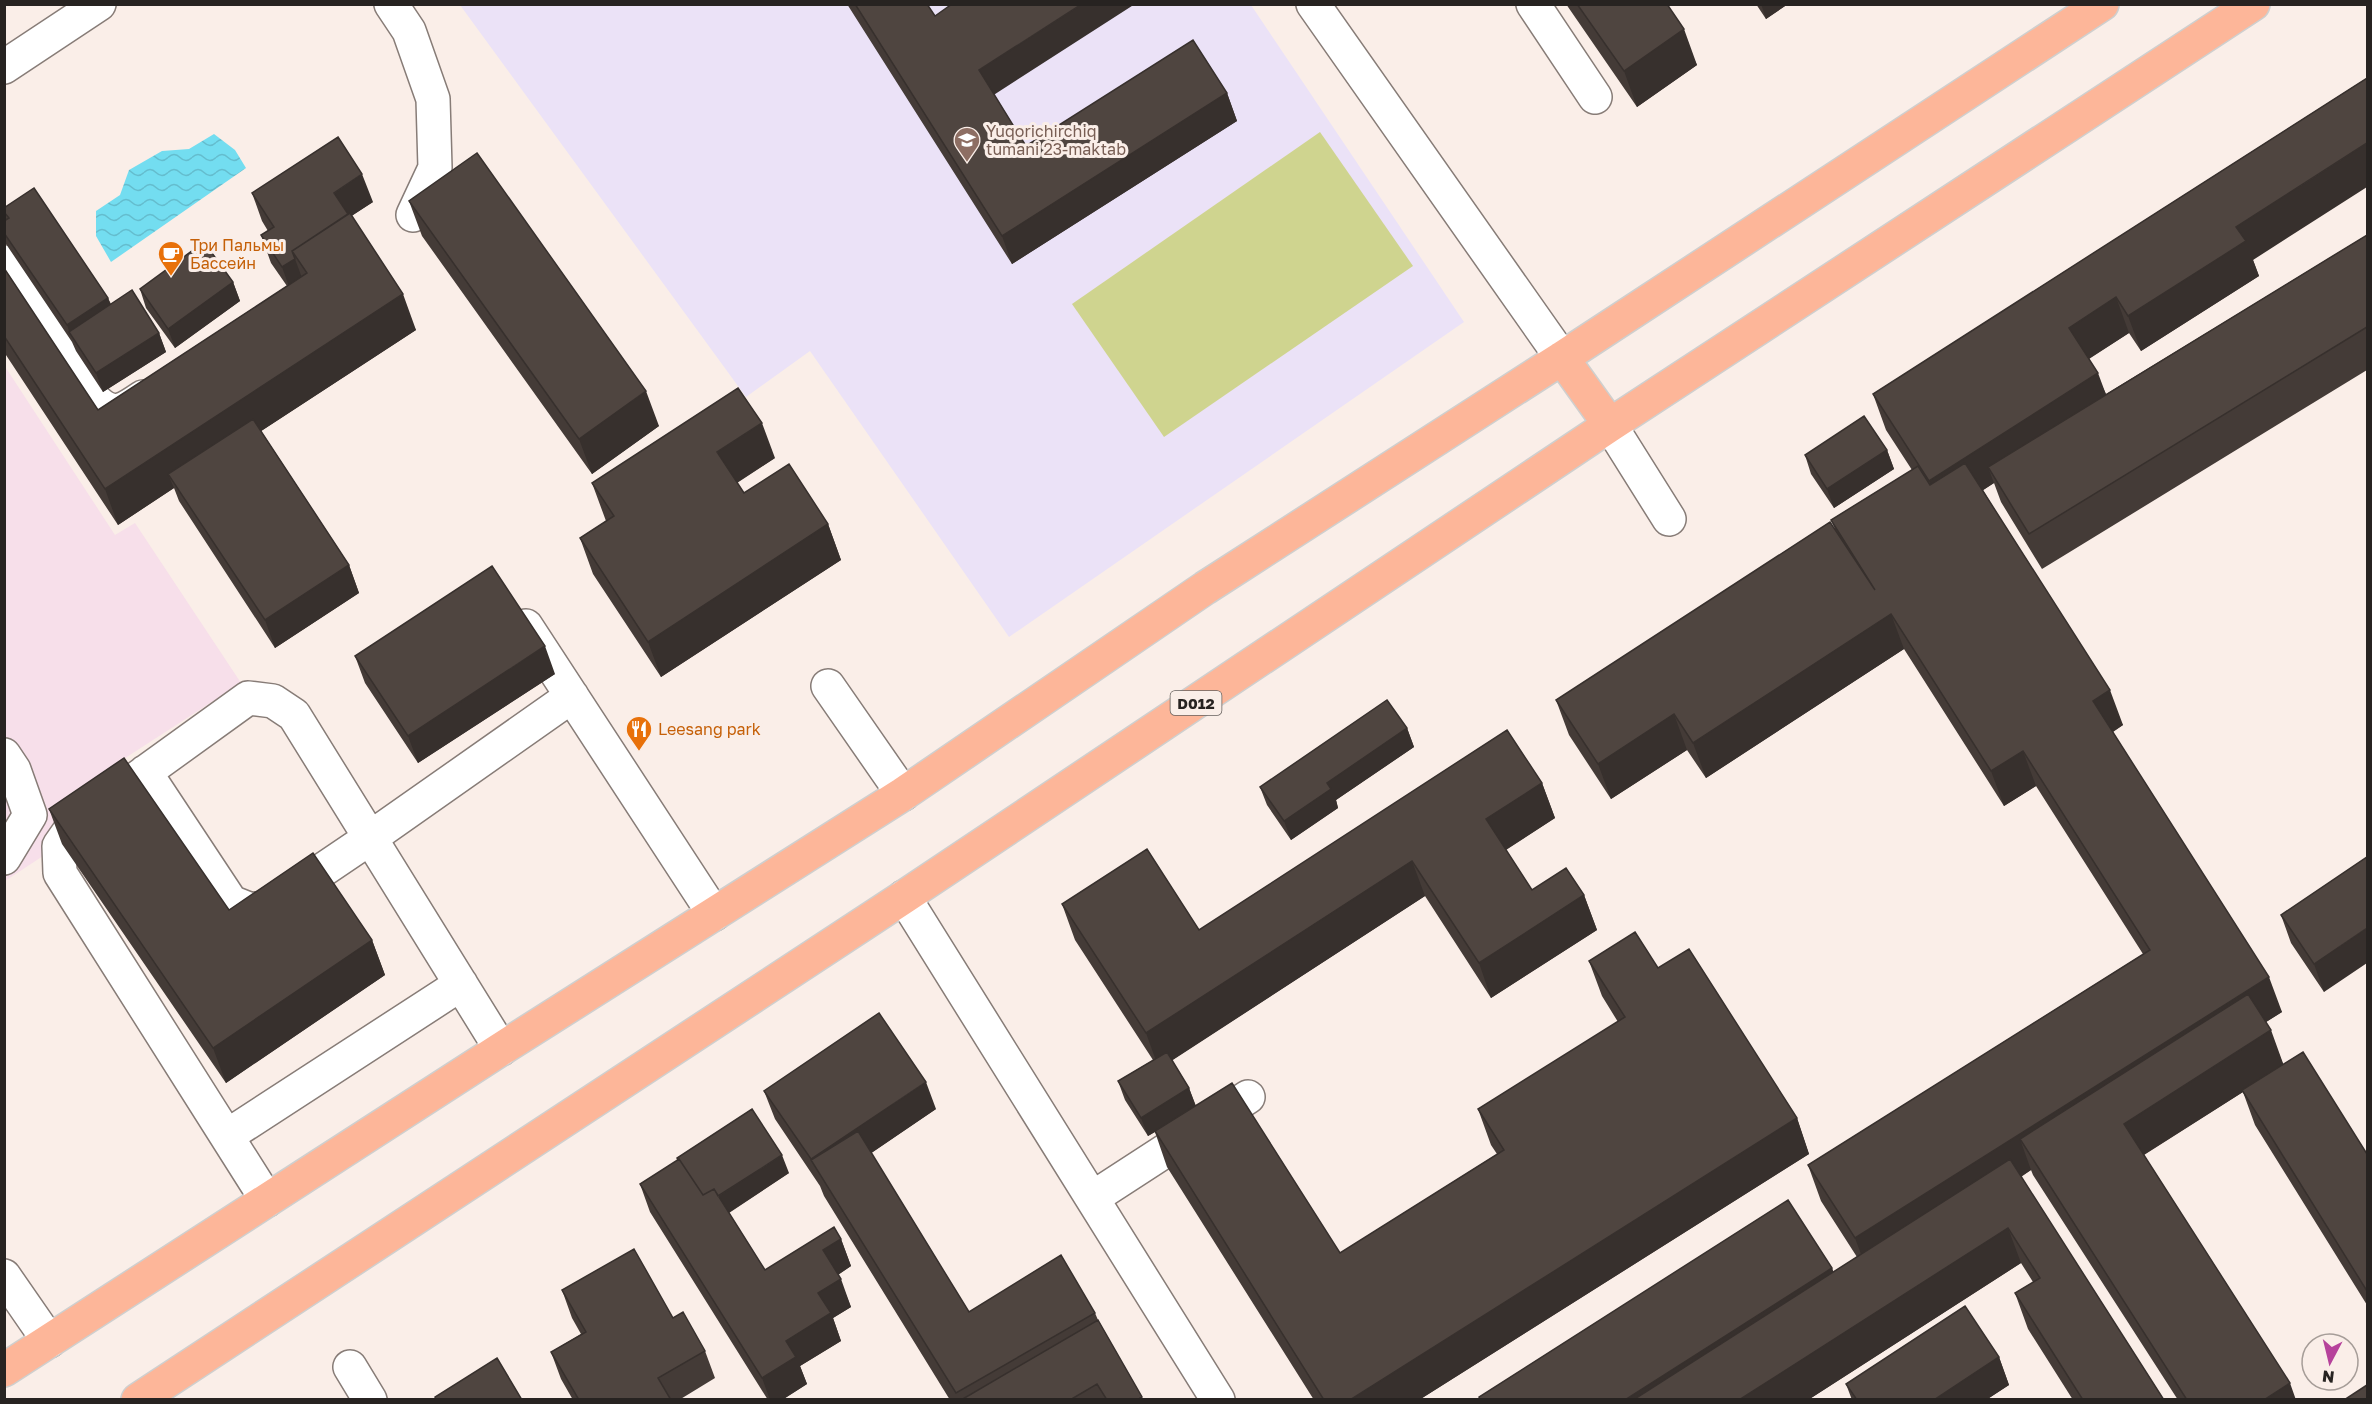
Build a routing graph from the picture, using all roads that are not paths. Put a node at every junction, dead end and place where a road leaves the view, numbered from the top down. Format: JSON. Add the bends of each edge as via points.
{"nodes":[{"id":1,"x":99,"y":4,"type":"edge"},
{"id":2,"x":392,"y":4,"type":"edge"},
{"id":3,"x":1313,"y":4,"type":"edge"},
{"id":4,"x":1533,"y":4,"type":"edge"},
{"id":5,"x":2102,"y":4,"type":"edge"},
{"id":6,"x":2253,"y":4,"type":"edge"},
{"id":7,"x":4,"y":66,"type":"edge"},
{"id":8,"x":1595,"y":97,"type":"dead end"},
{"id":9,"x":413,"y":215,"type":"edge"},
{"id":10,"x":4,"y":262,"type":"edge"},
{"id":11,"x":1562,"y":358,"type":"junction"},
{"id":12,"x":167,"y":381,"type":"edge"},
{"id":13,"x":1610,"y":425,"type":"junction"},
{"id":14,"x":1669,"y":519,"type":"dead end"},
{"id":15,"x":512,"y":604,"type":"edge"},
{"id":16,"x":828,"y":686,"type":"dead end"},
{"id":17,"x":572,"y":696,"type":"junction"},
{"id":18,"x":4,"y":754,"type":"edge"},
{"id":19,"x":145,"y":772,"type":"junction"},
{"id":20,"x":903,"y":794,"type":"junction"},
{"id":21,"x":370,"y":838,"type":"junction"},
{"id":22,"x":4,"y":858,"type":"edge"},
{"id":23,"x":904,"y":897,"type":"junction"},
{"id":24,"x":714,"y":914,"type":"junction"},
{"id":25,"x":461,"y":984,"type":"junction"},
{"id":26,"x":501,"y":1049,"type":"junction"},
{"id":27,"x":1248,"y":1097,"type":"dead end"},
{"id":28,"x":226,"y":1136,"type":"junction"},
{"id":29,"x":1094,"y":1197,"type":"junction"},
{"id":30,"x":267,"y":1200,"type":"junction"},
{"id":31,"x":4,"y":1276,"type":"edge"},
{"id":32,"x":49,"y":1341,"type":"junction"},
{"id":33,"x":350,"y":1367,"type":"dead end"},
{"id":34,"x":4,"y":1370,"type":"edge"},
{"id":35,"x":138,"y":1400,"type":"edge"},
{"id":36,"x":370,"y":1400,"type":"edge"},
{"id":37,"x":1218,"y":1400,"type":"edge"}],
"edges":[{"from":1,"to":7,"type":"street"},
{"from":2,"to":9,"type":"street","via":[[409,31],[433,99],[435,168]]},
{"from":3,"to":11,"type":"street"},
{"from":4,"to":8,"type":"street"},
{"from":5,"to":11,"type":"highway"},
{"from":6,"to":13,"type":"highway","number":"D012"},
{"from":10,"to":12,"type":"street","via":[[95,400],[105,409],[128,407]]},
{"from":11,"to":13,"type":"highway"},
{"from":11,"to":20,"type":"highway","via":[[1205,588]]},
{"from":13,"to":14,"type":"street"},
{"from":13,"to":23,"type":"highway","number":"D012"},
{"from":15,"to":17,"type":"street"},
{"from":16,"to":20,"type":"street"},
{"from":17,"to":21,"type":"street"},
{"from":17,"to":24,"type":"street"},
{"from":18,"to":22,"type":"street","via":[[30,815]]},
{"from":19,"to":21,"type":"street","via":[[231,902],[251,910],[268,907]]},
{"from":19,"to":21,"type":"street","via":[[248,698],[273,701],[294,715]]},
{"from":19,"to":28,"type":"street","via":[[75,823],[60,846],[60,873]]},
{"from":20,"to":24,"type":"highway"},
{"from":21,"to":25,"type":"street"},
{"from":23,"to":29,"type":"street"},
{"from":23,"to":35,"type":"highway","number":"D012"},
{"from":24,"to":26,"type":"highway"},
{"from":25,"to":26,"type":"street"},
{"from":25,"to":28,"type":"street"},
{"from":26,"to":30,"type":"highway"},
{"from":27,"to":29,"type":"street"},
{"from":28,"to":30,"type":"street"},
{"from":29,"to":37,"type":"street"},
{"from":30,"to":32,"type":"highway"},
{"from":31,"to":32,"type":"street"},
{"from":32,"to":34,"type":"highway"},
{"from":33,"to":36,"type":"street"}]}
